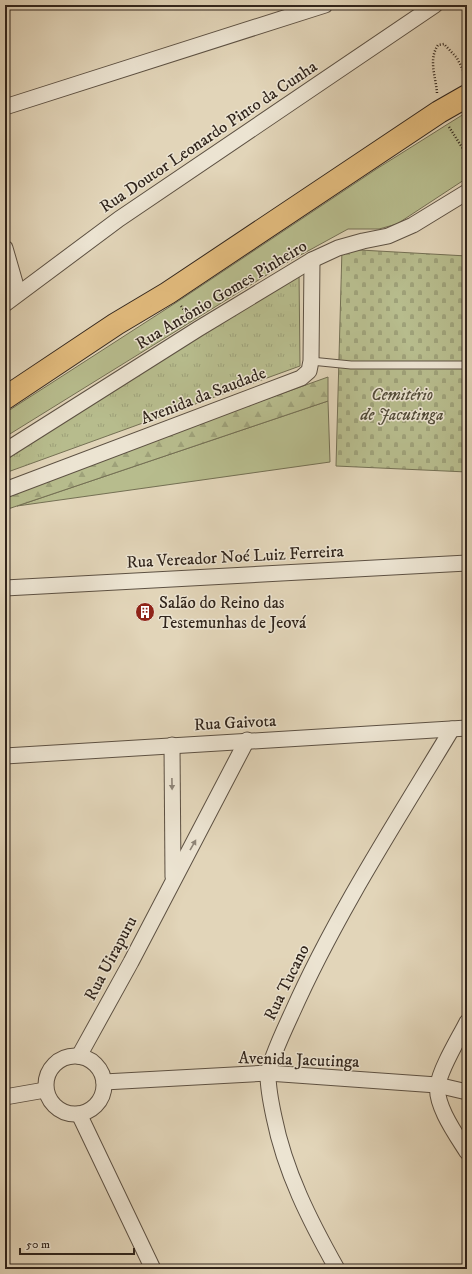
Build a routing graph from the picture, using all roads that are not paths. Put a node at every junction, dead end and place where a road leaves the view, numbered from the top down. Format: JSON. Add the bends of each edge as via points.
{"nodes":[{"id":1,"x":325,"y":5,"type":"edge"},
{"id":2,"x":435,"y":5,"type":"edge"},
{"id":3,"x":467,"y":96,"type":"edge"},
{"id":4,"x":5,"y":107,"type":"edge"},
{"id":5,"x":467,"y":192,"type":"edge"},
{"id":6,"x":5,"y":248,"type":"edge"},
{"id":7,"x":312,"y":260,"type":"junction"},
{"id":8,"x":18,"y":293,"type":"junction"},
{"id":9,"x":5,"y":304,"type":"edge"},
{"id":10,"x":311,"y":362,"type":"junction"},
{"id":11,"x":467,"y":364,"type":"edge"},
{"id":12,"x":5,"y":398,"type":"edge"},
{"id":13,"x":5,"y":451,"type":"edge"},
{"id":14,"x":5,"y":490,"type":"edge"},
{"id":15,"x":467,"y":564,"type":"edge"},
{"id":16,"x":5,"y":588,"type":"edge"},
{"id":17,"x":467,"y":728,"type":"edge"},
{"id":18,"x":452,"y":729,"type":"junction"},
{"id":19,"x":247,"y":740,"type":"junction"},
{"id":20,"x":172,"y":745,"type":"junction"},
{"id":21,"x":5,"y":756,"type":"edge"},
{"id":22,"x":173,"y":878,"type":"junction"},
{"id":23,"x":467,"y":1022,"type":"edge"},
{"id":24,"x":79,"y":1056,"type":"junction"},
{"id":25,"x":268,"y":1073,"type":"junction"},
{"id":26,"x":104,"y":1082,"type":"junction"},
{"id":27,"x":438,"y":1085,"type":"junction"},
{"id":28,"x":46,"y":1090,"type":"junction"},
{"id":29,"x":467,"y":1092,"type":"edge"},
{"id":30,"x":5,"y":1097,"type":"edge"},
{"id":31,"x":79,"y":1114,"type":"junction"},
{"id":32,"x":467,"y":1152,"type":"edge"},
{"id":33,"x":153,"y":1269,"type":"edge"},
{"id":34,"x":337,"y":1269,"type":"edge"}],
"edges":[{"from":1,"to":4,"type":"street"},
{"from":2,"to":8,"type":"street","name":"Rua Doutor Leonardo Pinto da Cunha","via":[[119,219]]},
{"from":3,"to":12,"type":"highway"},
{"from":5,"to":7,"type":"street","name":"Rua Antônio Gomes Pinheiro","via":[[414,225],[388,236],[338,248]]},
{"from":6,"to":8,"type":"street"},
{"from":7,"to":10,"type":"street"},
{"from":7,"to":13,"type":"street","name":"Rua Antônio Gomes Pinheiro"},
{"from":8,"to":9,"type":"street","name":"Rua Doutor Leonardo Pinto da Cunha"},
{"from":10,"to":11,"type":"lane"},
{"from":10,"to":14,"type":"street","name":"Avenida da Saudade","via":[[309,371],[301,378]]},
{"from":15,"to":16,"type":"street","name":"Rua Vereador Noé Luiz Ferreira"},
{"from":17,"to":18,"type":"street","name":"Rua Gaivota"},
{"from":18,"to":19,"type":"street","name":"Rua Gaivota"},
{"from":18,"to":25,"type":"street","name":"Rua Tucano","via":[[353,895],[309,975]]},
{"from":19,"to":20,"type":"street","name":"Rua Gaivota"},
{"from":22,"to":19,"type":"street","name":"Rua Uirapuru","one_way":true},
{"from":20,"to":21,"type":"street","name":"Rua Gaivota"},
{"from":20,"to":22,"type":"street","name":"Rua Uirapuru","one_way":true},
{"from":22,"to":24,"type":"street","name":"Rua Uirapuru","via":[[131,962]]},
{"from":23,"to":27,"type":"street"},
{"from":24,"to":26,"type":"street","via":[[96,1064],[102,1072]]},
{"from":24,"to":28,"type":"street","via":[[70,1056],[54,1064],[45,1081]]},
{"from":25,"to":26,"type":"street","name":"Avenida Jacutinga"},
{"from":25,"to":27,"type":"street","name":"Avenida Jacutinga"},
{"from":25,"to":34,"type":"street","name":"Rua Tucano","via":[[269,1093],[278,1136],[290,1172],[312,1225]]},
{"from":26,"to":31,"type":"street","via":[[100,1099],[88,1111]]},
{"from":27,"to":29,"type":"street","name":"Avenida Jacutinga"},
{"from":27,"to":32,"type":"street","via":[[441,1107]]},
{"from":28,"to":30,"type":"street"},
{"from":28,"to":31,"type":"street","via":[[54,1106],[66,1112]]},
{"from":31,"to":33,"type":"street"}]}
